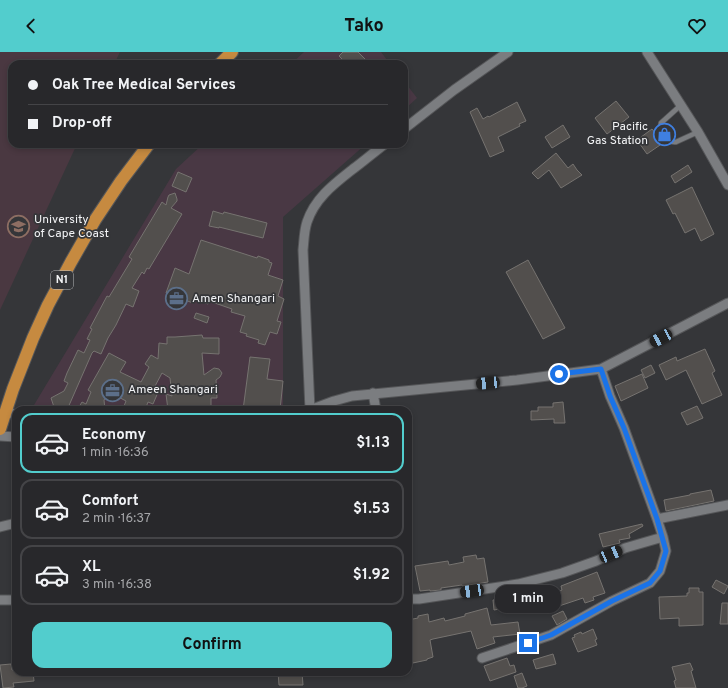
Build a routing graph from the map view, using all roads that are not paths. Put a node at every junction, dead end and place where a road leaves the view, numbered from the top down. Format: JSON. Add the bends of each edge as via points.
{"nodes":[{"id":1,"x":232,"y":52,"type":"edge"},
{"id":2,"x":508,"y":52,"type":"edge"},
{"id":3,"x":647,"y":52,"type":"edge"},
{"id":4,"x":224,"y":60,"type":"edge"},
{"id":5,"x":681,"y":105,"type":"junction"},
{"id":6,"x":408,"y":126,"type":"edge"},
{"id":7,"x":698,"y":132,"type":"junction"},
{"id":8,"x":146,"y":148,"type":"edge"},
{"id":9,"x":380,"y":148,"type":"edge"},
{"id":10,"x":728,"y":185,"type":"edge"},
{"id":11,"x":728,"y":303,"type":"edge"},
{"id":12,"x":601,"y":369,"type":"junction"},
{"id":13,"x":374,"y":393,"type":"junction"},
{"id":14,"x":13,"y":406,"type":"edge"},
{"id":15,"x":310,"y":406,"type":"edge"},
{"id":16,"x":322,"y":406,"type":"edge"},
{"id":17,"x":376,"y":406,"type":"edge"},
{"id":18,"x":11,"y":413,"type":"edge"},
{"id":19,"x":0,"y":429,"type":"edge"},
{"id":20,"x":0,"y":436,"type":"edge"},
{"id":21,"x":12,"y":437,"type":"edge"},
{"id":22,"x":728,"y":505,"type":"edge"},
{"id":23,"x":657,"y":519,"type":"junction"},
{"id":24,"x":12,"y":524,"type":"edge"},
{"id":25,"x":0,"y":527,"type":"edge"},
{"id":26,"x":663,"y":537,"type":"junction"},
{"id":27,"x":0,"y":600,"type":"edge"},
{"id":28,"x":12,"y":600,"type":"edge"},
{"id":29,"x":412,"y":600,"type":"edge"},
{"id":30,"x":482,"y":658,"type":"dead end"}],
"edges":[{"from":1,"to":4,"type":"highway"},
{"from":2,"to":6,"type":"street"},
{"from":3,"to":5,"type":"street"},
{"from":5,"to":7,"type":"street"},
{"from":5,"to":7,"type":"lane","via":[[661,123],[660,129],[668,141],[672,142]]},
{"from":7,"to":10,"type":"street"},
{"from":8,"to":14,"type":"highway","number":"N1","via":[[95,220],[48,306],[32,338]]},
{"from":9,"to":15,"type":"street","via":[[331,186],[320,198],[304,234]]},
{"from":11,"to":12,"type":"street"},
{"from":12,"to":13,"type":"street","via":[[517,380]]},
{"from":12,"to":23,"type":"street"},
{"from":13,"to":16,"type":"street","via":[[352,396]]},
{"from":13,"to":17,"type":"street"},
{"from":18,"to":19,"type":"highway","number":"N1"},
{"from":20,"to":21,"type":"street"},
{"from":22,"to":23,"type":"street"},
{"from":23,"to":26,"type":"street"},
{"from":24,"to":25,"type":"street"},
{"from":26,"to":29,"type":"street","via":[[625,548],[562,573],[518,584]]},
{"from":26,"to":30,"type":"street","via":[[666,551],[660,571],[650,583],[551,635]]},
{"from":27,"to":28,"type":"street"}]}
